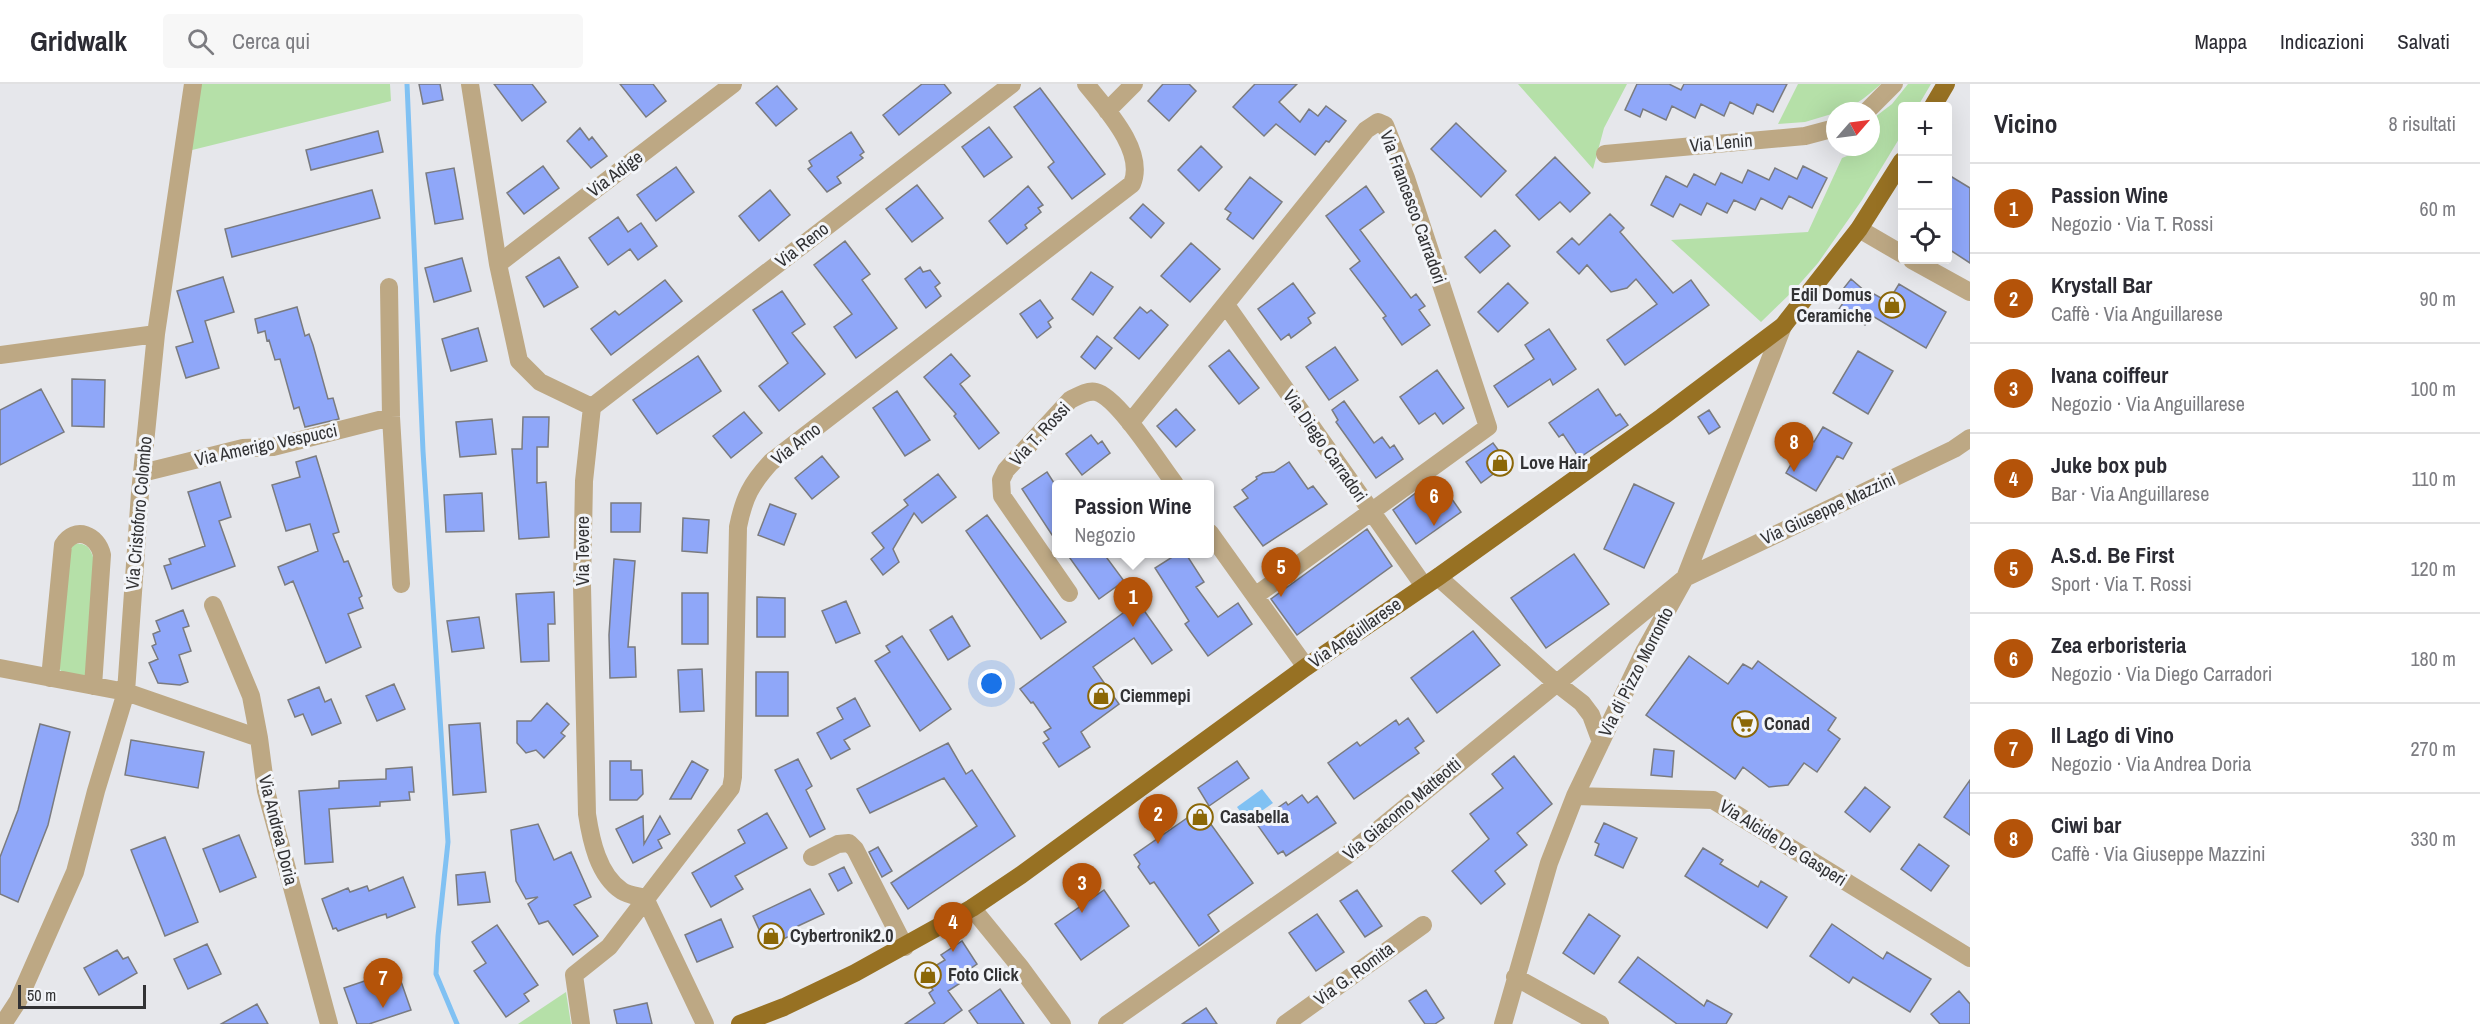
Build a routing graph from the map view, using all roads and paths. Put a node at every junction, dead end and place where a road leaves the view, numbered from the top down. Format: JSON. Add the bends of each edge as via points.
{"nodes":[{"id":1,"x":193,"y":84,"type":"edge"},
{"id":2,"x":470,"y":84,"type":"edge"},
{"id":3,"x":733,"y":84,"type":"edge"},
{"id":4,"x":1011,"y":84,"type":"edge"},
{"id":5,"x":1086,"y":84,"type":"edge"},
{"id":6,"x":1134,"y":84,"type":"edge"},
{"id":7,"x":1894,"y":84,"type":"edge"},
{"id":8,"x":1946,"y":84,"type":"edge"},
{"id":9,"x":1876,"y":102,"type":"edge"},
{"id":10,"x":1935,"y":102,"type":"edge"},
{"id":11,"x":1107,"y":111,"type":"junction"},
{"id":12,"x":1826,"y":130,"type":"edge"},
{"id":13,"x":1605,"y":154,"type":"dead end"},
{"id":14,"x":1898,"y":166,"type":"edge"},
{"id":15,"x":1859,"y":229,"type":"junction"},
{"id":16,"x":1898,"y":252,"type":"edge"},
{"id":17,"x":498,"y":264,"type":"junction"},
{"id":18,"x":1919,"y":264,"type":"edge"},
{"id":19,"x":389,"y":287,"type":"dead end"},
{"id":20,"x":1970,"y":292,"type":"edge"},
{"id":21,"x":1226,"y":305,"type":"junction"},
{"id":22,"x":1783,"y":326,"type":"junction"},
{"id":23,"x":156,"y":334,"type":"junction"},
{"id":24,"x":0,"y":355,"type":"edge"},
{"id":25,"x":592,"y":407,"type":"junction"},
{"id":26,"x":391,"y":417,"type":"junction"},
{"id":27,"x":1130,"y":423,"type":"junction"},
{"id":28,"x":1970,"y":438,"type":"edge"},
{"id":29,"x":142,"y":473,"type":"junction"},
{"id":30,"x":1172,"y":480,"type":"edge"},
{"id":31,"x":1371,"y":512,"type":"junction"},
{"id":32,"x":1214,"y":540,"type":"edge"},
{"id":33,"x":1685,"y":578,"type":"junction"},
{"id":34,"x":1431,"y":582,"type":"junction"},
{"id":35,"x":400,"y":584,"type":"dead end"},
{"id":36,"x":1069,"y":593,"type":"dead end"},
{"id":37,"x":1255,"y":596,"type":"junction"},
{"id":38,"x":213,"y":605,"type":"dead end"},
{"id":39,"x":1306,"y":667,"type":"junction"},
{"id":40,"x":0,"y":668,"type":"edge"},
{"id":41,"x":50,"y":678,"type":"junction"},
{"id":42,"x":1555,"y":682,"type":"junction"},
{"id":43,"x":93,"y":686,"type":"junction"},
{"id":44,"x":126,"y":692,"type":"junction"},
{"id":45,"x":259,"y":738,"type":"junction"},
{"id":46,"x":1601,"y":742,"type":"junction"},
{"id":47,"x":1575,"y":796,"type":"junction"},
{"id":48,"x":812,"y":857,"type":"dead end"},
{"id":49,"x":645,"y":898,"type":"junction"},
{"id":50,"x":972,"y":908,"type":"junction"},
{"id":51,"x":1423,"y":925,"type":"dead end"},
{"id":52,"x":905,"y":947,"type":"junction"},
{"id":53,"x":1970,"y":958,"type":"edge"},
{"id":54,"x":1515,"y":977,"type":"junction"},
{"id":55,"x":3,"y":1024,"type":"edge"},
{"id":56,"x":329,"y":1024,"type":"edge"},
{"id":57,"x":581,"y":1024,"type":"edge"},
{"id":58,"x":705,"y":1024,"type":"edge"},
{"id":59,"x":740,"y":1024,"type":"edge"},
{"id":60,"x":1062,"y":1024,"type":"edge"},
{"id":61,"x":1107,"y":1024,"type":"edge"},
{"id":62,"x":1285,"y":1024,"type":"edge"},
{"id":63,"x":1503,"y":1024,"type":"edge"},
{"id":64,"x":1599,"y":1024,"type":"edge"}],
"edges":[{"from":1,"to":23,"type":"street","name":"Via Cristoforo Colombo"},
{"from":2,"to":17,"type":"street"},
{"from":3,"to":17,"type":"street","name":"Via Adige"},
{"from":4,"to":25,"type":"street","name":"Via Reno"},
{"from":5,"to":11,"type":"street"},
{"from":6,"to":11,"type":"street"},
{"from":7,"to":9,"type":"street"},
{"from":8,"to":10,"type":"main road"},
{"from":11,"to":49,"type":"street","name":"Via Arno","via":[[1131,150],[1135,176],[1132,183],[771,462],[754,481],[743,501],[738,527],[731,788]]},
{"from":12,"to":13,"type":"street","name":"Via Lenin","via":[[1805,136]]},
{"from":14,"to":15,"type":"main road","name":"Via Anguillarese"},
{"from":15,"to":16,"type":"street"},
{"from":15,"to":22,"type":"main road","name":"Via Anguillarese"},
{"from":17,"to":25,"type":"street","via":[[519,361],[540,382]]},
{"from":18,"to":20,"type":"street"},
{"from":19,"to":26,"type":"street"},
{"from":21,"to":27,"type":"street","name":"Via Francesco Carradori"},
{"from":21,"to":31,"type":"street","name":"Via Diego Carradori"},
{"from":21,"to":31,"type":"street","name":"Via Francesco Carradori","via":[[1371,124],[1385,125],[1488,427]]},
{"from":22,"to":33,"type":"street","name":"Via di Pizzo Morronto"},
{"from":22,"to":34,"type":"main road","name":"Via Anguillarese"},
{"from":23,"to":24,"type":"street"},
{"from":23,"to":29,"type":"street","name":"Via Cristoforo Colombo"},
{"from":25,"to":49,"type":"street","name":"Via Tevere","via":[[584,481],[582,586],[587,814],[594,846],[607,876],[622,891]]},
{"from":26,"to":29,"type":"street","name":"Via Amerigo Vespucci","via":[[273,447],[243,448]]},
{"from":26,"to":35,"type":"street"},
{"from":27,"to":30,"type":"street","name":"Via T. Rossi"},
{"from":27,"to":36,"type":"street","name":"Via T. Rossi","via":[[1105,396],[1082,393],[1070,400],[1001,480],[1002,496]]},
{"from":28,"to":33,"type":"street","name":"Via Giuseppe Mazzini","via":[[1954,450]]},
{"from":29,"to":44,"type":"street","name":"Via Cristoforo Colombo"},
{"from":31,"to":34,"type":"street","name":"Via Diego Carradori"},
{"from":31,"to":37,"type":"street"},
{"from":32,"to":37,"type":"street"},
{"from":33,"to":42,"type":"street","name":"Via Giacomo Matteotti"},
{"from":33,"to":46,"type":"street","name":"Via di Pizzo Morronto"},
{"from":34,"to":39,"type":"main road","name":"Via Anguillarese"},
{"from":34,"to":42,"type":"street","name":"Via Diego Carradori"},
{"from":37,"to":39,"type":"street"},
{"from":38,"to":45,"type":"street","name":"Via Andrea Doria","via":[[251,696]]},
{"from":39,"to":50,"type":"main road","name":"Via Anguillarese"},
{"from":40,"to":41,"type":"street"},
{"from":41,"to":43,"type":"street"},
{"from":41,"to":43,"type":"street","via":[[63,544],[73,535],[85,534],[97,542],[102,555]]},
{"from":42,"to":46,"type":"street","name":"Via Diego Carradori","via":[[1582,702]]},
{"from":42,"to":61,"type":"street","name":"Via Giacomo Matteotti","via":[[1345,857]]},
{"from":43,"to":44,"type":"street"},
{"from":44,"to":45,"type":"street"},
{"from":44,"to":55,"type":"street","name":"Via Cristoforo Colombo","via":[[75,872],[18,1000]]},
{"from":45,"to":56,"type":"street","name":"Via Andrea Doria","via":[[266,790]]},
{"from":46,"to":47,"type":"street","name":"Via di Pizzo Morronto"},
{"from":47,"to":53,"type":"street","name":"Via Alcide De Gasperi","via":[[1713,800]]},
{"from":47,"to":54,"type":"street","name":"Via di Pizzo Morronto","via":[[1549,863]]},
{"from":48,"to":52,"type":"street","via":[[849,843]]},
{"from":49,"to":57,"type":"street","via":[[609,947],[574,975]]},
{"from":49,"to":58,"type":"street"},
{"from":50,"to":52,"type":"main road","name":"Via Anguillarese"},
{"from":50,"to":60,"type":"street"},
{"from":51,"to":62,"type":"street","name":"Via G. Romita"},
{"from":52,"to":59,"type":"main road","name":"Via Anguillarese"},
{"from":54,"to":63,"type":"street","name":"Via di Pizzo Morronto"},
{"from":54,"to":64,"type":"street"}]}
